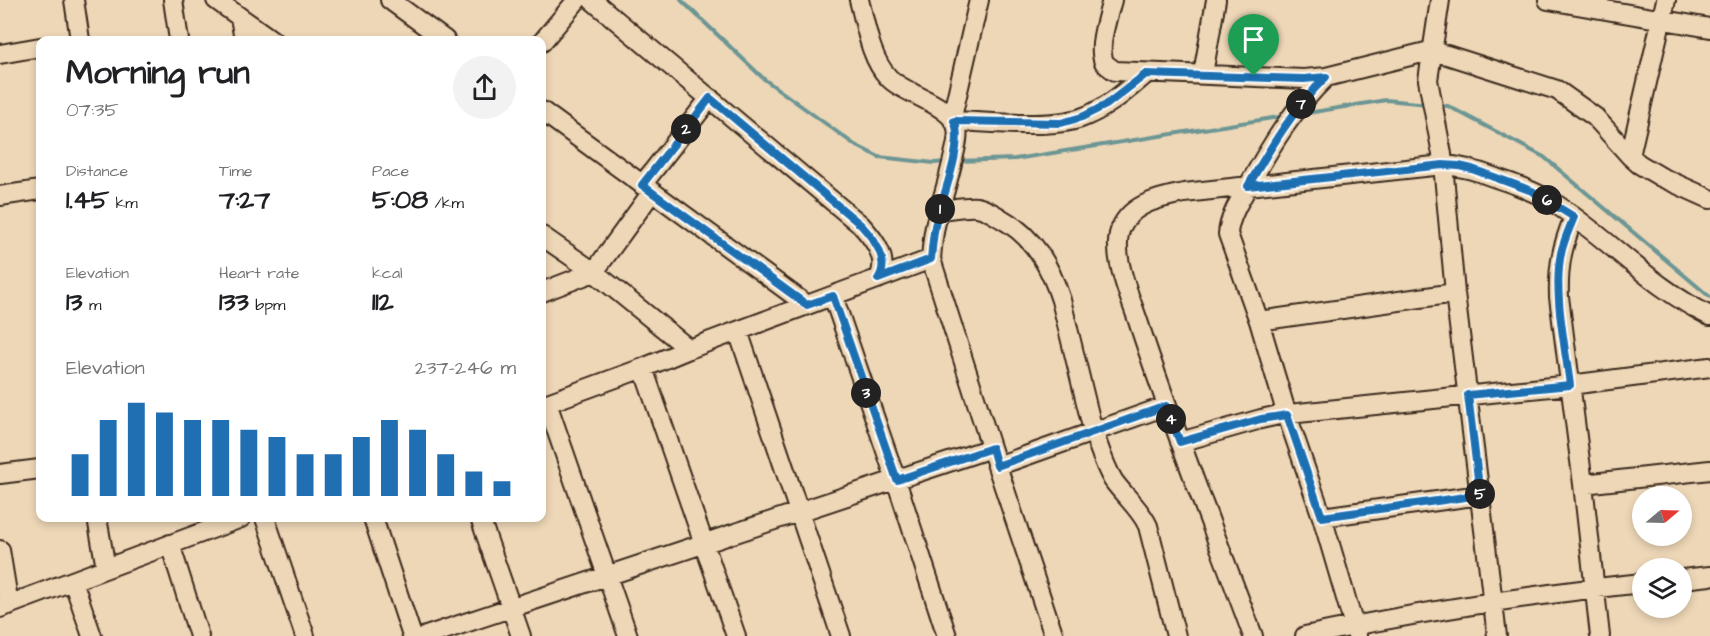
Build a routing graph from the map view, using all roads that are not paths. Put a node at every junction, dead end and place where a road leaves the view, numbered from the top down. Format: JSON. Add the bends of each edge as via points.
{"nodes":[{"id":1,"x":74,"y":0,"type":"edge"},
{"id":2,"x":173,"y":0,"type":"edge"},
{"id":3,"x":216,"y":0,"type":"edge"},
{"id":4,"x":390,"y":0,"type":"edge"},
{"id":5,"x":577,"y":0,"type":"edge"},
{"id":6,"x":592,"y":0,"type":"edge"},
{"id":7,"x":859,"y":0,"type":"edge"},
{"id":8,"x":979,"y":0,"type":"edge"},
{"id":9,"x":1112,"y":0,"type":"edge"},
{"id":10,"x":1216,"y":0,"type":"edge"},
{"id":11,"x":1440,"y":0,"type":"edge"},
{"id":12,"x":1548,"y":0,"type":"edge"},
{"id":13,"x":1666,"y":0,"type":"edge"},
{"id":14,"x":240,"y":17,"type":"junction"},
{"id":15,"x":1662,"y":19,"type":"junction"},
{"id":16,"x":1710,"y":28,"type":"edge"},
{"id":17,"x":79,"y":36,"type":"edge"},
{"id":18,"x":178,"y":36,"type":"edge"},
{"id":19,"x":243,"y":36,"type":"edge"},
{"id":20,"x":266,"y":36,"type":"edge"},
{"id":21,"x":440,"y":36,"type":"edge"},
{"id":22,"x":546,"y":37,"type":"edge"},
{"id":23,"x":36,"y":48,"type":"edge"},
{"id":24,"x":1433,"y":52,"type":"junction"},
{"id":25,"x":0,"y":54,"type":"edge"},
{"id":26,"x":1146,"y":74,"type":"junction"},
{"id":27,"x":1203,"y":74,"type":"junction"},
{"id":28,"x":1326,"y":77,"type":"junction"},
{"id":29,"x":710,"y":98,"type":"junction"},
{"id":30,"x":546,"y":114,"type":"edge"},
{"id":31,"x":953,"y":119,"type":"junction"},
{"id":32,"x":1630,"y":156,"type":"junction"},
{"id":33,"x":1443,"y":165,"type":"junction"},
{"id":34,"x":1248,"y":186,"type":"junction"},
{"id":35,"x":647,"y":189,"type":"junction"},
{"id":36,"x":36,"y":190,"type":"edge"},
{"id":37,"x":1,"y":192,"type":"edge"},
{"id":38,"x":1710,"y":199,"type":"edge"},
{"id":39,"x":940,"y":210,"type":"junction"},
{"id":40,"x":1574,"y":217,"type":"junction"},
{"id":41,"x":546,"y":239,"type":"edge"},
{"id":42,"x":931,"y":259,"type":"junction"},
{"id":43,"x":594,"y":272,"type":"junction"},
{"id":44,"x":878,"y":279,"type":"junction"},
{"id":45,"x":546,"y":290,"type":"edge"},
{"id":46,"x":1455,"y":293,"type":"junction"},
{"id":47,"x":833,"y":296,"type":"junction"},
{"id":48,"x":807,"y":305,"type":"junction"},
{"id":49,"x":1710,"y":316,"type":"edge"},
{"id":50,"x":1259,"y":321,"type":"junction"},
{"id":51,"x":738,"y":331,"type":"junction"},
{"id":52,"x":689,"y":350,"type":"junction"},
{"id":53,"x":1710,"y":367,"type":"edge"},
{"id":54,"x":643,"y":368,"type":"junction"},
{"id":55,"x":1570,"y":385,"type":"junction"},
{"id":56,"x":1468,"y":395,"type":"junction"},
{"id":57,"x":546,"y":403,"type":"edge"},
{"id":58,"x":1166,"y":406,"type":"junction"},
{"id":59,"x":546,"y":409,"type":"edge"},
{"id":60,"x":1287,"y":415,"type":"junction"},
{"id":61,"x":1093,"y":431,"type":"junction"},
{"id":62,"x":1180,"y":442,"type":"junction"},
{"id":63,"x":992,"y":448,"type":"junction"},
{"id":64,"x":997,"y":466,"type":"junction"},
{"id":65,"x":36,"y":470,"type":"edge"},
{"id":66,"x":1710,"y":470,"type":"edge"},
{"id":67,"x":0,"y":474,"type":"edge"},
{"id":68,"x":897,"y":480,"type":"junction"},
{"id":69,"x":1583,"y":484,"type":"junction"},
{"id":70,"x":1480,"y":495,"type":"junction"},
{"id":71,"x":799,"y":513,"type":"junction"},
{"id":72,"x":1322,"y":517,"type":"junction"},
{"id":73,"x":98,"y":522,"type":"edge"},
{"id":74,"x":231,"y":522,"type":"edge"},
{"id":75,"x":266,"y":522,"type":"edge"},
{"id":76,"x":374,"y":522,"type":"edge"},
{"id":77,"x":481,"y":522,"type":"edge"},
{"id":78,"x":170,"y":544,"type":"junction"},
{"id":79,"x":703,"y":545,"type":"junction"},
{"id":80,"x":0,"y":550,"type":"edge"},
{"id":81,"x":106,"y":568,"type":"junction"},
{"id":82,"x":607,"y":576,"type":"junction"},
{"id":83,"x":1710,"y":576,"type":"edge"},
{"id":84,"x":1692,"y":578,"type":"edge"},
{"id":85,"x":74,"y":581,"type":"junction"},
{"id":86,"x":1632,"y":584,"type":"edge"},
{"id":87,"x":1594,"y":588,"type":"junction"},
{"id":88,"x":1493,"y":603,"type":"junction"},
{"id":89,"x":4,"y":606,"type":"edge"},
{"id":90,"x":511,"y":608,"type":"junction"},
{"id":91,"x":1355,"y":631,"type":"edge"},
{"id":92,"x":92,"y":636,"type":"edge"},
{"id":93,"x":199,"y":636,"type":"edge"},
{"id":94,"x":305,"y":636,"type":"edge"},
{"id":95,"x":412,"y":636,"type":"edge"},
{"id":96,"x":426,"y":636,"type":"edge"},
{"id":97,"x":521,"y":636,"type":"edge"},
{"id":98,"x":628,"y":636,"type":"edge"},
{"id":99,"x":736,"y":636,"type":"edge"},
{"id":100,"x":841,"y":636,"type":"edge"},
{"id":101,"x":947,"y":636,"type":"edge"},
{"id":102,"x":1054,"y":636,"type":"edge"},
{"id":103,"x":1176,"y":636,"type":"edge"},
{"id":104,"x":1253,"y":636,"type":"edge"},
{"id":105,"x":1305,"y":636,"type":"edge"},
{"id":106,"x":1497,"y":636,"type":"edge"},
{"id":107,"x":1600,"y":636,"type":"edge"}],
"edges":[{"from":1,"to":17,"type":"street"},
{"from":2,"to":18,"type":"street"},
{"from":3,"to":14,"type":"street"},
{"from":4,"to":21,"type":"street"},
{"from":5,"to":22,"type":"street"},
{"from":6,"to":29,"type":"street"},
{"from":7,"to":31,"type":"street","via":[[875,56],[886,75]]},
{"from":8,"to":31,"type":"street"},
{"from":9,"to":26,"type":"street","via":[[1102,45],[1104,61],[1115,71]]},
{"from":10,"to":27,"type":"street"},
{"from":11,"to":24,"type":"street"},
{"from":12,"to":15,"type":"street"},
{"from":13,"to":15,"type":"street"},
{"from":14,"to":19,"type":"street"},
{"from":14,"to":20,"type":"street"},
{"from":15,"to":16,"type":"street"},
{"from":15,"to":32,"type":"street"},
{"from":23,"to":25,"type":"street"},
{"from":24,"to":28,"type":"street"},
{"from":24,"to":32,"type":"street","via":[[1557,90],[1595,117]]},
{"from":24,"to":33,"type":"street","via":[[1428,80]]},
{"from":26,"to":27,"type":"street"},
{"from":26,"to":31,"type":"street","via":[[1106,105],[1061,123]]},
{"from":27,"to":28,"type":"street"},
{"from":28,"to":34,"type":"street","via":[[1294,112]]},
{"from":29,"to":35,"type":"street"},
{"from":29,"to":44,"type":"street","via":[[861,225],[879,249],[883,266]]},
{"from":30,"to":35,"type":"street"},
{"from":31,"to":39,"type":"street","via":[[956,144]]},
{"from":32,"to":38,"type":"street","via":[[1650,172]]},
{"from":33,"to":34,"type":"street"},
{"from":33,"to":40,"type":"street","via":[[1472,169],[1532,191]]},
{"from":33,"to":46,"type":"street"},
{"from":34,"to":50,"type":"street","via":[[1228,236]]},
{"from":34,"to":58,"type":"street","via":[[1184,193],[1150,202],[1127,217],[1119,232],[1123,275]]},
{"from":35,"to":43,"type":"street"},
{"from":35,"to":48,"type":"street"},
{"from":36,"to":37,"type":"street"},
{"from":39,"to":42,"type":"street"},
{"from":39,"to":61,"type":"street","via":[[987,210],[1017,228],[1044,259],[1061,300]]},
{"from":40,"to":49,"type":"street","via":[[1661,287]]},
{"from":40,"to":55,"type":"street","via":[[1558,271]]},
{"from":41,"to":43,"type":"street"},
{"from":42,"to":44,"type":"street"},
{"from":42,"to":63,"type":"street"},
{"from":43,"to":45,"type":"street"},
{"from":43,"to":52,"type":"street"},
{"from":44,"to":47,"type":"street"},
{"from":46,"to":50,"type":"street"},
{"from":46,"to":56,"type":"street"},
{"from":47,"to":48,"type":"street"},
{"from":47,"to":68,"type":"street"},
{"from":48,"to":51,"type":"street"},
{"from":50,"to":60,"type":"street"},
{"from":51,"to":52,"type":"street"},
{"from":51,"to":71,"type":"street"},
{"from":52,"to":54,"type":"street"},
{"from":53,"to":55,"type":"street"},
{"from":54,"to":57,"type":"street"},
{"from":54,"to":79,"type":"street"},
{"from":55,"to":56,"type":"street"},
{"from":55,"to":69,"type":"street"},
{"from":56,"to":60,"type":"street"},
{"from":56,"to":70,"type":"street"},
{"from":58,"to":61,"type":"street"},
{"from":58,"to":62,"type":"street"},
{"from":59,"to":82,"type":"street"},
{"from":60,"to":62,"type":"street"},
{"from":60,"to":72,"type":"street"},
{"from":61,"to":64,"type":"street"},
{"from":61,"to":103,"type":"street","via":[[1113,479],[1148,525]]},
{"from":62,"to":104,"type":"street"},
{"from":63,"to":64,"type":"street"},
{"from":63,"to":68,"type":"street"},
{"from":64,"to":102,"type":"street"},
{"from":65,"to":67,"type":"street"},
{"from":66,"to":69,"type":"street"},
{"from":68,"to":71,"type":"street"},
{"from":68,"to":101,"type":"street"},
{"from":69,"to":87,"type":"street"},
{"from":70,"to":72,"type":"street"},
{"from":70,"to":88,"type":"street"},
{"from":71,"to":79,"type":"street"},
{"from":71,"to":100,"type":"street"},
{"from":72,"to":91,"type":"street"},
{"from":73,"to":81,"type":"street"},
{"from":74,"to":78,"type":"street"},
{"from":75,"to":94,"type":"street"},
{"from":76,"to":95,"type":"street"},
{"from":77,"to":90,"type":"street"},
{"from":78,"to":81,"type":"street"},
{"from":78,"to":93,"type":"street"},
{"from":79,"to":82,"type":"street"},
{"from":79,"to":99,"type":"street"},
{"from":80,"to":89,"type":"street"},
{"from":81,"to":85,"type":"street"},
{"from":82,"to":90,"type":"street"},
{"from":82,"to":98,"type":"street"},
{"from":83,"to":84,"type":"street"},
{"from":85,"to":89,"type":"street"},
{"from":85,"to":92,"type":"street"},
{"from":86,"to":87,"type":"street"},
{"from":87,"to":88,"type":"street"},
{"from":87,"to":107,"type":"street"},
{"from":88,"to":91,"type":"street"},
{"from":88,"to":106,"type":"street"},
{"from":90,"to":96,"type":"street"},
{"from":90,"to":97,"type":"street"},
{"from":91,"to":105,"type":"street"}]}
